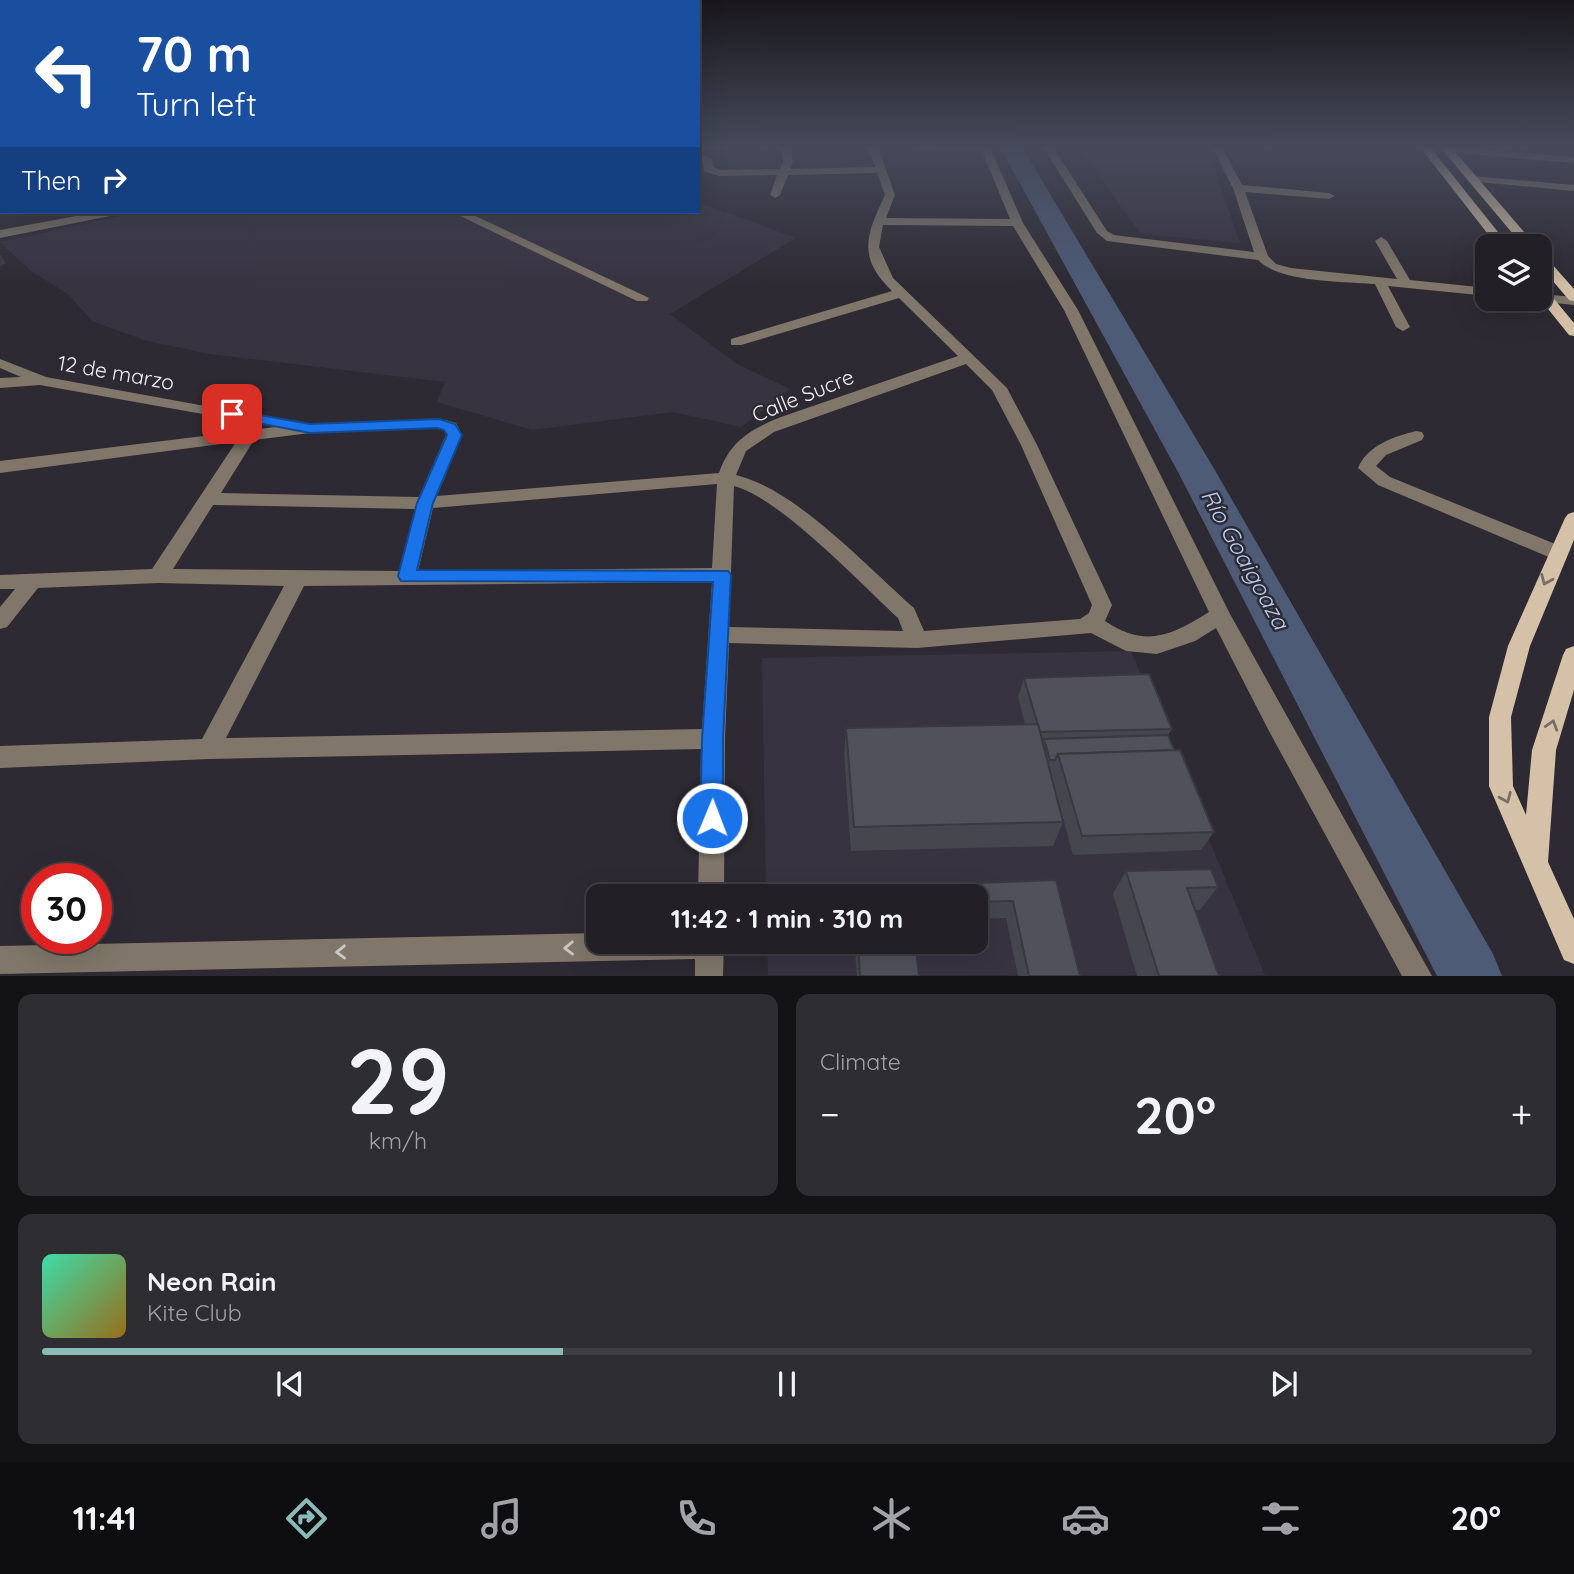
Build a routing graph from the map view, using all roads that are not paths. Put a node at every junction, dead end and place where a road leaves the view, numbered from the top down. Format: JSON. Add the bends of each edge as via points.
{"nodes":[{"id":1,"x":889,"y":193,"type":"edge"},
{"id":2,"x":1004,"y":193,"type":"edge"},
{"id":3,"x":1077,"y":193,"type":"edge"},
{"id":4,"x":1240,"y":193,"type":"edge"},
{"id":5,"x":1290,"y":193,"type":"edge"},
{"id":6,"x":1461,"y":193,"type":"edge"},
{"id":7,"x":1484,"y":193,"type":"edge"},
{"id":8,"x":1329,"y":196,"type":"dead end"},
{"id":9,"x":104,"y":214,"type":"edge"},
{"id":10,"x":462,"y":214,"type":"edge"},
{"id":11,"x":879,"y":221,"type":"junction"},
{"id":12,"x":1017,"y":223,"type":"junction"},
{"id":13,"x":0,"y":234,"type":"edge"},
{"id":14,"x":1494,"y":234,"type":"edge"},
{"id":15,"x":1520,"y":234,"type":"edge"},
{"id":16,"x":1381,"y":241,"type":"dead end"},
{"id":17,"x":1262,"y":257,"type":"junction"},
{"id":18,"x":1552,"y":272,"type":"edge"},
{"id":19,"x":1380,"y":282,"type":"junction"},
{"id":20,"x":1406,"y":284,"type":"junction"},
{"id":21,"x":1475,"y":291,"type":"edge"},
{"id":22,"x":901,"y":293,"type":"junction"},
{"id":23,"x":1552,"y":297,"type":"edge"},
{"id":24,"x":642,"y":298,"type":"dead end"},
{"id":25,"x":1574,"y":299,"type":"edge"},
{"id":26,"x":1552,"y":307,"type":"edge"},
{"id":27,"x":1403,"y":327,"type":"dead end"},
{"id":28,"x":1574,"y":332,"type":"edge"},
{"id":29,"x":736,"y":342,"type":"dead end"},
{"id":30,"x":968,"y":358,"type":"junction"},
{"id":31,"x":0,"y":363,"type":"edge"},
{"id":32,"x":41,"y":381,"type":"junction"},
{"id":33,"x":0,"y":383,"type":"edge"},
{"id":34,"x":259,"y":419,"type":"junction"},
{"id":35,"x":310,"y":428,"type":"junction"},
{"id":36,"x":1416,"y":436,"type":"dead end"},
{"id":37,"x":248,"y":438,"type":"junction"},
{"id":38,"x":0,"y":467,"type":"edge"},
{"id":39,"x":725,"y":478,"type":"junction"},
{"id":40,"x":205,"y":499,"type":"junction"},
{"id":41,"x":425,"y":503,"type":"junction"},
{"id":42,"x":1574,"y":518,"type":"edge"},
{"id":43,"x":1558,"y":553,"type":"junction"},
{"id":44,"x":722,"y":575,"type":"junction"},
{"id":45,"x":158,"y":576,"type":"junction"},
{"id":46,"x":407,"y":576,"type":"junction"},
{"id":47,"x":298,"y":579,"type":"junction"},
{"id":48,"x":0,"y":582,"type":"edge"},
{"id":49,"x":32,"y":582,"type":"junction"},
{"id":50,"x":1220,"y":615,"type":"junction"},
{"id":51,"x":0,"y":621,"type":"edge"},
{"id":52,"x":1092,"y":623,"type":"junction"},
{"id":53,"x":720,"y":635,"type":"junction"},
{"id":54,"x":917,"y":640,"type":"junction"},
{"id":55,"x":1574,"y":655,"type":"edge"},
{"id":56,"x":713,"y":739,"type":"junction"},
{"id":57,"x":208,"y":750,"type":"junction"},
{"id":58,"x":0,"y":757,"type":"edge"},
{"id":59,"x":1534,"y":865,"type":"junction"},
{"id":60,"x":711,"y":884,"type":"edge"},
{"id":61,"x":586,"y":946,"type":"edge"},
{"id":62,"x":1574,"y":950,"type":"edge"},
{"id":63,"x":710,"y":954,"type":"edge"},
{"id":64,"x":0,"y":960,"type":"edge"},
{"id":65,"x":709,"y":975,"type":"edge"},
{"id":66,"x":1418,"y":975,"type":"edge"}],
"edges":[{"from":1,"to":11,"type":"street"},
{"from":2,"to":12,"type":"street"},
{"from":3,"to":17,"type":"street","via":[[1111,239]]},
{"from":4,"to":17,"type":"street"},
{"from":5,"to":8,"type":"street"},
{"from":6,"to":14,"type":"main road"},
{"from":7,"to":15,"type":"main road"},
{"from":9,"to":13,"type":"street"},
{"from":10,"to":24,"type":"street"},
{"from":11,"to":12,"type":"street"},
{"from":11,"to":22,"type":"street","via":[[870,247],[876,264]]},
{"from":12,"to":50,"type":"street","via":[[1071,310]]},
{"from":16,"to":20,"type":"street"},
{"from":17,"to":19,"type":"street","via":[[1272,267],[1290,272]]},
{"from":18,"to":25,"type":"main road"},
{"from":19,"to":20,"type":"street"},
{"from":19,"to":27,"type":"street"},
{"from":20,"to":21,"type":"street"},
{"from":22,"to":29,"type":"street"},
{"from":22,"to":30,"type":"street"},
{"from":23,"to":25,"type":"street"},
{"from":26,"to":28,"type":"main road"},
{"from":30,"to":39,"type":"street","name":"Calle Sucre","via":[[760,433],[738,448]]},
{"from":30,"to":52,"type":"street","via":[[999,387],[1029,445],[1102,605]]},
{"from":31,"to":32,"type":"street","name":"12 de marzo"},
{"from":32,"to":33,"type":"street"},
{"from":32,"to":34,"type":"street","name":"12 de marzo"},
{"from":34,"to":35,"type":"street","name":"12 de marzo"},
{"from":34,"to":37,"type":"street"},
{"from":35,"to":37,"type":"street"},
{"from":35,"to":41,"type":"street","via":[[450,427],[454,435]]},
{"from":36,"to":43,"type":"street","via":[[1377,452],[1367,463],[1371,473]]},
{"from":37,"to":38,"type":"street"},
{"from":37,"to":40,"type":"street"},
{"from":39,"to":41,"type":"street"},
{"from":39,"to":44,"type":"street","name":"Calle Sucre"},
{"from":39,"to":54,"type":"street","via":[[749,484],[796,513],[907,614]]},
{"from":40,"to":41,"type":"street"},
{"from":40,"to":45,"type":"street"},
{"from":41,"to":46,"type":"street"},
{"from":42,"to":43,"type":"main road"},
{"from":43,"to":59,"type":"main road","one_way":true,"via":[[1519,646],[1500,717],[1501,786]]},
{"from":44,"to":46,"type":"street"},
{"from":44,"to":53,"type":"street","name":"Calle Sucre"},
{"from":45,"to":47,"type":"street"},
{"from":45,"to":49,"type":"street"},
{"from":46,"to":47,"type":"street"},
{"from":47,"to":57,"type":"street"},
{"from":48,"to":49,"type":"street"},
{"from":49,"to":51,"type":"street"},
{"from":50,"to":52,"type":"street","via":[[1181,640],[1161,646],[1129,645]]},
{"from":50,"to":66,"type":"street"},
{"from":52,"to":54,"type":"street"},
{"from":53,"to":54,"type":"street"},
{"from":53,"to":56,"type":"street","name":"Calle Sucre"},
{"from":59,"to":55,"type":"main road","one_way":true,"via":[[1544,750]]},
{"from":56,"to":57,"type":"street"},
{"from":56,"to":60,"type":"street","name":"Calle Sucre"},
{"from":57,"to":58,"type":"street"},
{"from":59,"to":62,"type":"main road"},
{"from":61,"to":64,"type":"street","one_way":true},
{"from":63,"to":65,"type":"street"}]}
